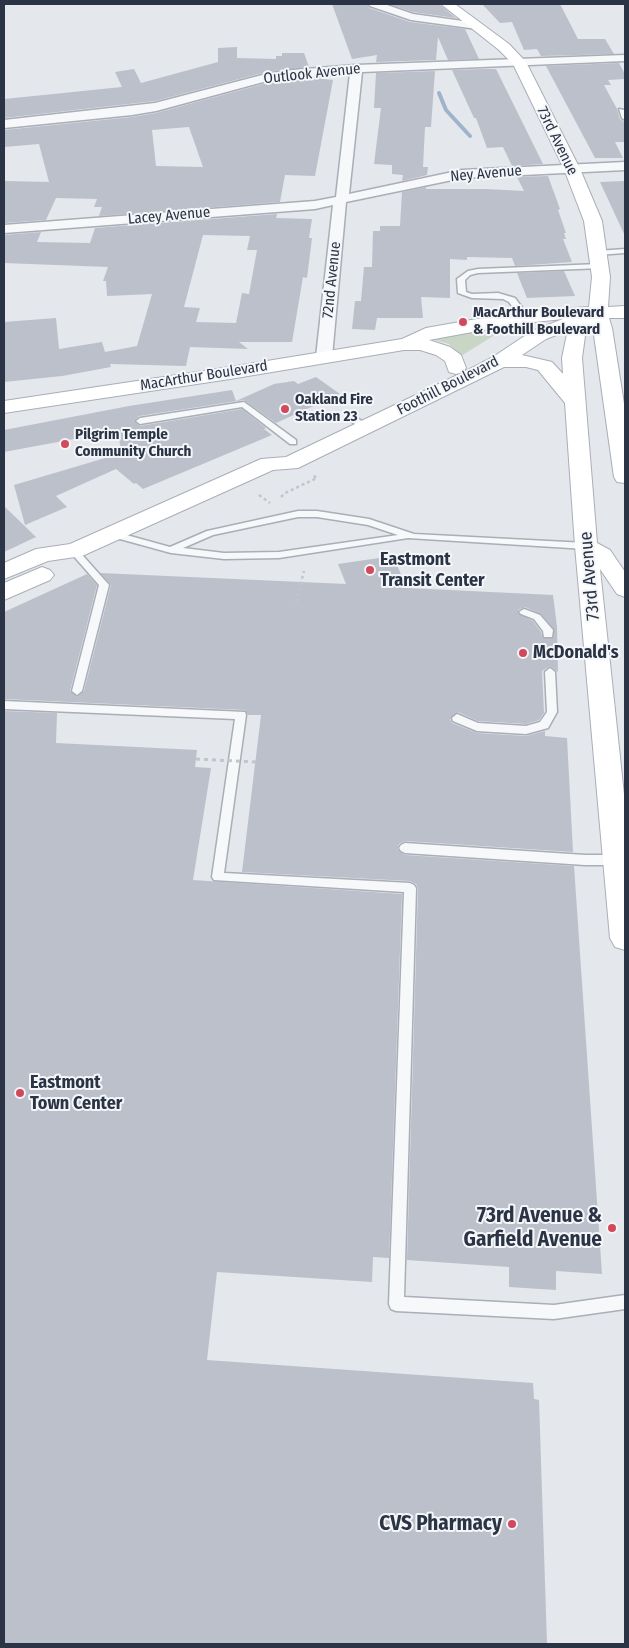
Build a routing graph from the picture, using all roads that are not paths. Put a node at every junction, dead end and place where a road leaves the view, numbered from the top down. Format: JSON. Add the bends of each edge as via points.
{"nodes":[{"id":1,"x":374,"y":4,"type":"edge"},
{"id":2,"x":446,"y":4,"type":"edge"},
{"id":3,"x":477,"y":26,"type":"junction"},
{"id":4,"x":625,"y":58,"type":"edge"},
{"id":5,"x":519,"y":62,"type":"junction"},
{"id":6,"x":356,"y":69,"type":"junction"},
{"id":7,"x":621,"y":110,"type":"dead end"},
{"id":8,"x":625,"y":118,"type":"edge"},
{"id":9,"x":4,"y":124,"type":"edge"},
{"id":10,"x":625,"y":166,"type":"edge"},
{"id":11,"x":572,"y":169,"type":"junction"},
{"id":12,"x":341,"y":200,"type":"junction"},
{"id":13,"x":4,"y":229,"type":"edge"},
{"id":14,"x":625,"y":251,"type":"edge"},
{"id":15,"x":598,"y":260,"type":"junction"},
{"id":16,"x":625,"y":312,"type":"edge"},
{"id":17,"x":598,"y":313,"type":"junction"},
{"id":18,"x":551,"y":315,"type":"junction"},
{"id":19,"x":525,"y":317,"type":"junction"},
{"id":20,"x":404,"y":344,"type":"junction"},
{"id":21,"x":324,"y":357,"type":"junction"},
{"id":22,"x":500,"y":361,"type":"junction"},
{"id":23,"x":456,"y":368,"type":"junction"},
{"id":24,"x":575,"y":402,"type":"junction"},
{"id":25,"x":4,"y":407,"type":"edge"},
{"id":26,"x":140,"y":421,"type":"dead end"},
{"id":27,"x":358,"y":422,"type":"junction"},
{"id":28,"x":292,"y":442,"type":"junction"},
{"id":29,"x":269,"y":464,"type":"junction"},
{"id":30,"x":625,"y":477,"type":"edge"},
{"id":31,"x":112,"y":534,"type":"junction"},
{"id":32,"x":406,"y":536,"type":"junction"},
{"id":33,"x":586,"y":546,"type":"junction"},
{"id":34,"x":171,"y":550,"type":"junction"},
{"id":35,"x":74,"y":551,"type":"junction"},
{"id":36,"x":4,"y":572,"type":"edge"},
{"id":37,"x":625,"y":589,"type":"edge"},
{"id":38,"x":4,"y":592,"type":"edge"},
{"id":39,"x":524,"y":612,"type":"dead end"},
{"id":40,"x":548,"y":635,"type":"dead end"},
{"id":41,"x":550,"y":672,"type":"dead end"},
{"id":42,"x":77,"y":691,"type":"dead end"},
{"id":43,"x":4,"y":705,"type":"edge"},
{"id":44,"x":457,"y":718,"type":"dead end"},
{"id":45,"x":405,"y":848,"type":"dead end"},
{"id":46,"x":618,"y":860,"type":"junction"},
{"id":47,"x":625,"y":938,"type":"edge"},
{"id":48,"x":625,"y":1302,"type":"edge"}],
"edges":[{"from":1,"to":3,"type":"street","via":[[411,17]]},
{"from":2,"to":3,"type":"main road","name":"73rd Avenue"},
{"from":3,"to":5,"type":"main road","name":"73rd Avenue"},
{"from":4,"to":5,"type":"street","name":"Outlook Avenue"},
{"from":5,"to":6,"type":"street","name":"Outlook Avenue"},
{"from":5,"to":11,"type":"main road","name":"73rd Avenue"},
{"from":6,"to":9,"type":"street","name":"Outlook Avenue","via":[[266,78],[132,111]]},
{"from":6,"to":12,"type":"street","name":"72nd Avenue"},
{"from":7,"to":8,"type":"lane"},
{"from":10,"to":11,"type":"street","name":"Ney Avenue"},
{"from":11,"to":12,"type":"street","name":"Ney Avenue","via":[[462,174]]},
{"from":11,"to":15,"type":"main road","name":"73rd Avenue","via":[[593,221]]},
{"from":12,"to":13,"type":"street","name":"Lacey Avenue","via":[[315,205]]},
{"from":12,"to":21,"type":"street","name":"72nd Avenue"},
{"from":14,"to":15,"type":"lane"},
{"from":15,"to":17,"type":"main road","name":"73rd Avenue","via":[[601,277]]},
{"from":15,"to":19,"type":"lane","via":[[478,271],[464,276],[462,293],[506,297]]},
{"from":16,"to":17,"type":"main road","name":"MacArthur Boulevard"},
{"from":17,"to":18,"type":"main road","name":"MacArthur Boulevard"},
{"from":17,"to":22,"type":"main road","name":"Foothill Boulevard","via":[[539,336]]},
{"from":17,"to":24,"type":"main road","name":"73rd Avenue","via":[[576,334],[572,358]]},
{"from":17,"to":30,"type":"main road","name":"73rd Avenue","via":[[604,332]]},
{"from":18,"to":19,"type":"main road","name":"MacArthur Boulevard"},
{"from":18,"to":23,"type":"main road","name":"Foothill Boulevard","via":[[518,329]]},
{"from":19,"to":20,"type":"main road","name":"MacArthur Boulevard","via":[[426,334]]},
{"from":20,"to":21,"type":"main road","name":"MacArthur Boulevard"},
{"from":20,"to":23,"type":"main road","name":"MacArthur Boulevard","via":[[422,344],[443,351],[454,359]]},
{"from":21,"to":25,"type":"main road","name":"MacArthur Boulevard"},
{"from":22,"to":24,"type":"main road","via":[[526,361],[544,366],[552,371]]},
{"from":22,"to":27,"type":"main road","name":"Foothill Boulevard"},
{"from":23,"to":27,"type":"main road","name":"Foothill Boulevard"},
{"from":24,"to":33,"type":"main road","name":"73rd Avenue"},
{"from":26,"to":28,"type":"lane","via":[[244,404]]},
{"from":27,"to":28,"type":"main road","name":"Foothill Boulevard"},
{"from":27,"to":29,"type":"main road","name":"Foothill Boulevard","via":[[290,463]]},
{"from":28,"to":29,"type":"main road","name":"Foothill Boulevard","via":[[274,451]]},
{"from":29,"to":31,"type":"main road","name":"Foothill Boulevard"},
{"from":31,"to":34,"type":"lane"},
{"from":31,"to":35,"type":"main road","name":"Foothill Boulevard"},
{"from":32,"to":33,"type":"lane"},
{"from":32,"to":34,"type":"lane","via":[[279,555],[224,556]]},
{"from":32,"to":34,"type":"lane","via":[[369,522],[298,514],[210,533]]},
{"from":33,"to":37,"type":"main road","via":[[602,555]]},
{"from":33,"to":46,"type":"main road","name":"73rd Avenue"},
{"from":35,"to":36,"type":"main road","name":"Foothill Boulevard","via":[[44,554]]},
{"from":35,"to":38,"type":"main road","name":"Foothill Boulevard","via":[[60,567]]},
{"from":35,"to":42,"type":"lane","via":[[104,585]]},
{"from":39,"to":40,"type":"lane","via":[[537,617],[548,630]]},
{"from":41,"to":44,"type":"lane","via":[[552,712],[544,724],[526,730],[477,727]]},
{"from":43,"to":48,"type":"lane","via":[[242,715],[218,878],[410,888],[396,1304],[554,1312]]},
{"from":45,"to":46,"type":"lane"},
{"from":46,"to":47,"type":"main road","name":"73rd Avenue"}]}
